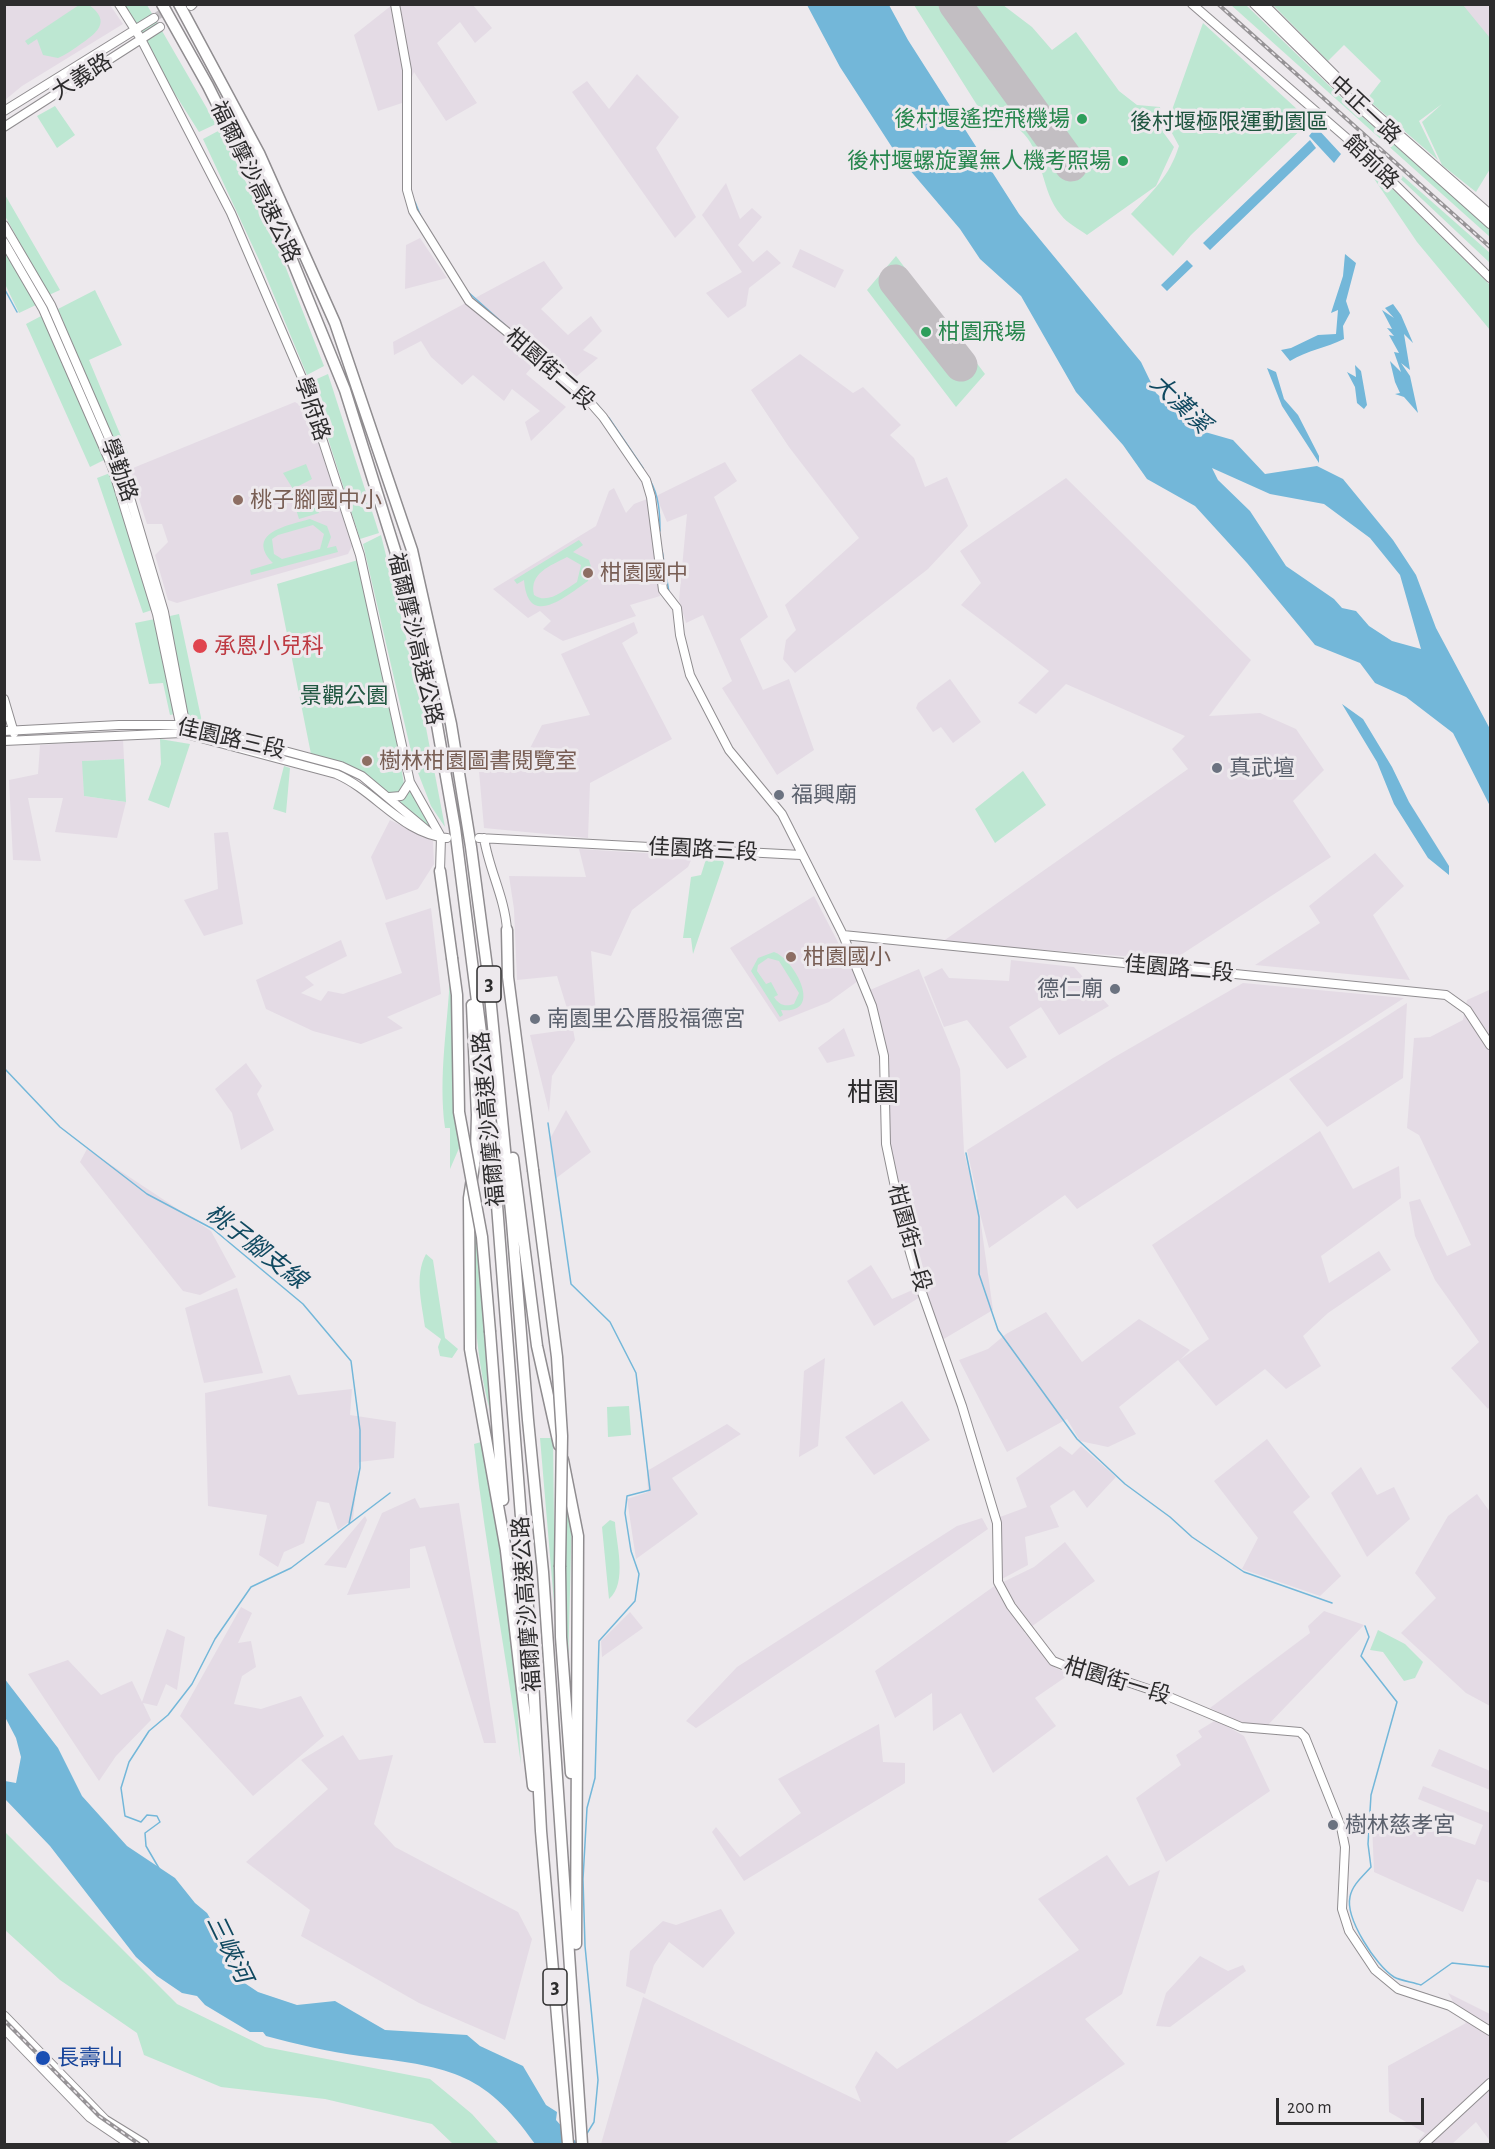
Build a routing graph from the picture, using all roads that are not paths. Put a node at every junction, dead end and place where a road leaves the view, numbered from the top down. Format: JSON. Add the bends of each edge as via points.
{"nodes":[{"id":1,"x":119,"y":4,"type":"edge"},
{"id":2,"x":162,"y":4,"type":"edge"},
{"id":3,"x":179,"y":4,"type":"edge"},
{"id":4,"x":395,"y":4,"type":"edge"},
{"id":5,"x":1192,"y":4,"type":"edge"},
{"id":6,"x":1254,"y":4,"type":"edge"},
{"id":7,"x":1264,"y":4,"type":"edge"},
{"id":8,"x":154,"y":18,"type":"tunnel mouth"},
{"id":9,"x":160,"y":27,"type":"tunnel mouth"},
{"id":10,"x":136,"y":30,"type":"junction"},
{"id":11,"x":141,"y":39,"type":"junction"},
{"id":12,"x":4,"y":111,"type":"edge"},
{"id":13,"x":4,"y":127,"type":"edge"},
{"id":14,"x":1491,"y":214,"type":"edge"},
{"id":15,"x":1491,"y":224,"type":"edge"},
{"id":16,"x":4,"y":225,"type":"edge"},
{"id":17,"x":4,"y":242,"type":"edge"},
{"id":18,"x":1491,"y":278,"type":"edge"},
{"id":19,"x":4,"y":699,"type":"edge"},
{"id":20,"x":7,"y":729,"type":"edge"},
{"id":21,"x":184,"y":729,"type":"junction"},
{"id":22,"x":9,"y":740,"type":"edge"},
{"id":23,"x":410,"y":782,"type":"junction"},
{"id":24,"x":389,"y":797,"type":"junction"},
{"id":25,"x":440,"y":836,"type":"junction"},
{"id":26,"x":801,"y":855,"type":"junction"},
{"id":27,"x":440,"y":871,"type":"joint"},
{"id":28,"x":466,"y":912,"type":"junction"},
{"id":29,"x":507,"y":930,"type":"joint"},
{"id":30,"x":843,"y":935,"type":"junction"},
{"id":31,"x":488,"y":975,"type":"junction"},
{"id":32,"x":1491,"y":1046,"type":"edge"},
{"id":33,"x":507,"y":1556,"type":"junction"},
{"id":34,"x":541,"y":1830,"type":"junction"},
{"id":35,"x":576,"y":1837,"type":"junction"},
{"id":36,"x":4,"y":2016,"type":"edge"},
{"id":37,"x":575,"y":2016,"type":"junction"},
{"id":38,"x":4,"y":2028,"type":"edge"},
{"id":39,"x":1491,"y":2031,"type":"edge"},
{"id":40,"x":1491,"y":2083,"type":"edge"},
{"id":41,"x":130,"y":2145,"type":"edge"},
{"id":42,"x":144,"y":2145,"type":"edge"},
{"id":43,"x":568,"y":2145,"type":"edge"},
{"id":44,"x":582,"y":2145,"type":"edge"},
{"id":45,"x":1424,"y":2145,"type":"edge"}],
"edges":[{"from":1,"to":10,"type":"street","name":"學府路"},
{"from":2,"to":28,"type":"highway","name":"福爾摩沙高速公路","number":"3","via":[[279,228],[345,390],[399,563],[436,725]]},
{"from":3,"to":31,"type":"highway","name":"福爾摩沙高速公路","number":"3","via":[[293,225],[356,380],[401,514],[451,724]]},
{"from":4,"to":26,"type":"street","name":"柑園街二段","via":[[407,70],[407,190],[413,211],[469,301],[581,392],[642,473],[651,497],[663,590],[677,608],[690,675],[729,750],[782,814]]},
{"from":5,"to":18,"type":"street","name":"館前路","via":[[1357,147]]},
{"from":6,"to":15,"type":"street","name":"中正一路","via":[[1358,106]]},
{"from":7,"to":14,"type":"street","name":"中正一路","via":[[1358,98]]},
{"from":8,"to":10,"type":"street","name":"大義路"},
{"from":9,"to":11,"type":"street","name":"大義路"},
{"from":10,"to":11,"type":"street","name":"學府路"},
{"from":10,"to":12,"type":"street","name":"大義路"},
{"from":11,"to":13,"type":"street","name":"大義路"},
{"from":11,"to":23,"type":"street","name":"學府路","via":[[231,213],[303,380],[360,555]]},
{"from":16,"to":21,"type":"street","name":"學勤路","via":[[51,305],[120,464],[164,612]]},
{"from":17,"to":21,"type":"street","name":"學勤路","via":[[43,309],[112,467],[157,614]]},
{"from":19,"to":20,"type":"street"},
{"from":20,"to":21,"type":"street","name":"佳園路三段"},
{"from":20,"to":22,"type":"street"},
{"from":21,"to":22,"type":"street","name":"佳園路三段"},
{"from":21,"to":24,"type":"street","name":"佳園路三段","via":[[341,766]]},
{"from":21,"to":25,"type":"street","name":"佳園路三段","via":[[336,774],[352,781],[412,828]]},
{"from":23,"to":24,"type":"street","via":[[401,796]]},
{"from":23,"to":25,"type":"street","name":"學府路"},
{"from":24,"to":25,"type":"street","name":"佳園路三段"},
{"from":25,"to":27,"type":"street"},
{"from":26,"to":29,"type":"street","name":"佳園路三段","via":[[481,838],[506,909]]},
{"from":26,"to":30,"type":"street"},
{"from":27,"to":33,"type":"highway","bridge":true,"via":[[456,994],[459,1112],[482,1236]]},
{"from":28,"to":33,"type":"highway","via":[[477,1115],[469,1198],[470,1349]]},
{"from":28,"to":34,"type":"highway","name":"福爾摩沙高速公路","number":"3","via":[[488,1088],[532,1660]]},
{"from":29,"to":35,"type":"highway","bridge":true,"via":[[508,977],[557,1357],[560,1567],[567,1737]]},
{"from":30,"to":32,"type":"street","name":"佳園路二段","via":[[1446,995],[1467,1010]]},
{"from":30,"to":39,"type":"street","name":"柑園街一段","via":[[872,1006],[884,1049],[886,1144],[905,1235],[997,1523],[998,1582],[1011,1606],[1053,1661],[1160,1693],[1241,1727],[1300,1732],[1341,1827],[1345,1847],[1342,1909],[1349,1931],[1375,1970],[1398,1989],[1450,2006]]},
{"from":31,"to":35,"type":"highway","via":[[537,1346],[578,1536]]},
{"from":31,"to":37,"type":"highway","name":"福爾摩沙高速公路","number":"3","via":[[543,1572]]},
{"from":33,"to":34,"type":"highway"},
{"from":34,"to":43,"type":"highway","name":"福爾摩沙高速公路","number":"3"},
{"from":35,"to":37,"type":"highway"},
{"from":36,"to":42,"type":"main road","via":[[105,2120]]},
{"from":37,"to":44,"type":"highway","name":"福爾摩沙高速公路","number":"3"},
{"from":38,"to":41,"type":"main road","via":[[90,2117]]},
{"from":40,"to":45,"type":"street"}]}
